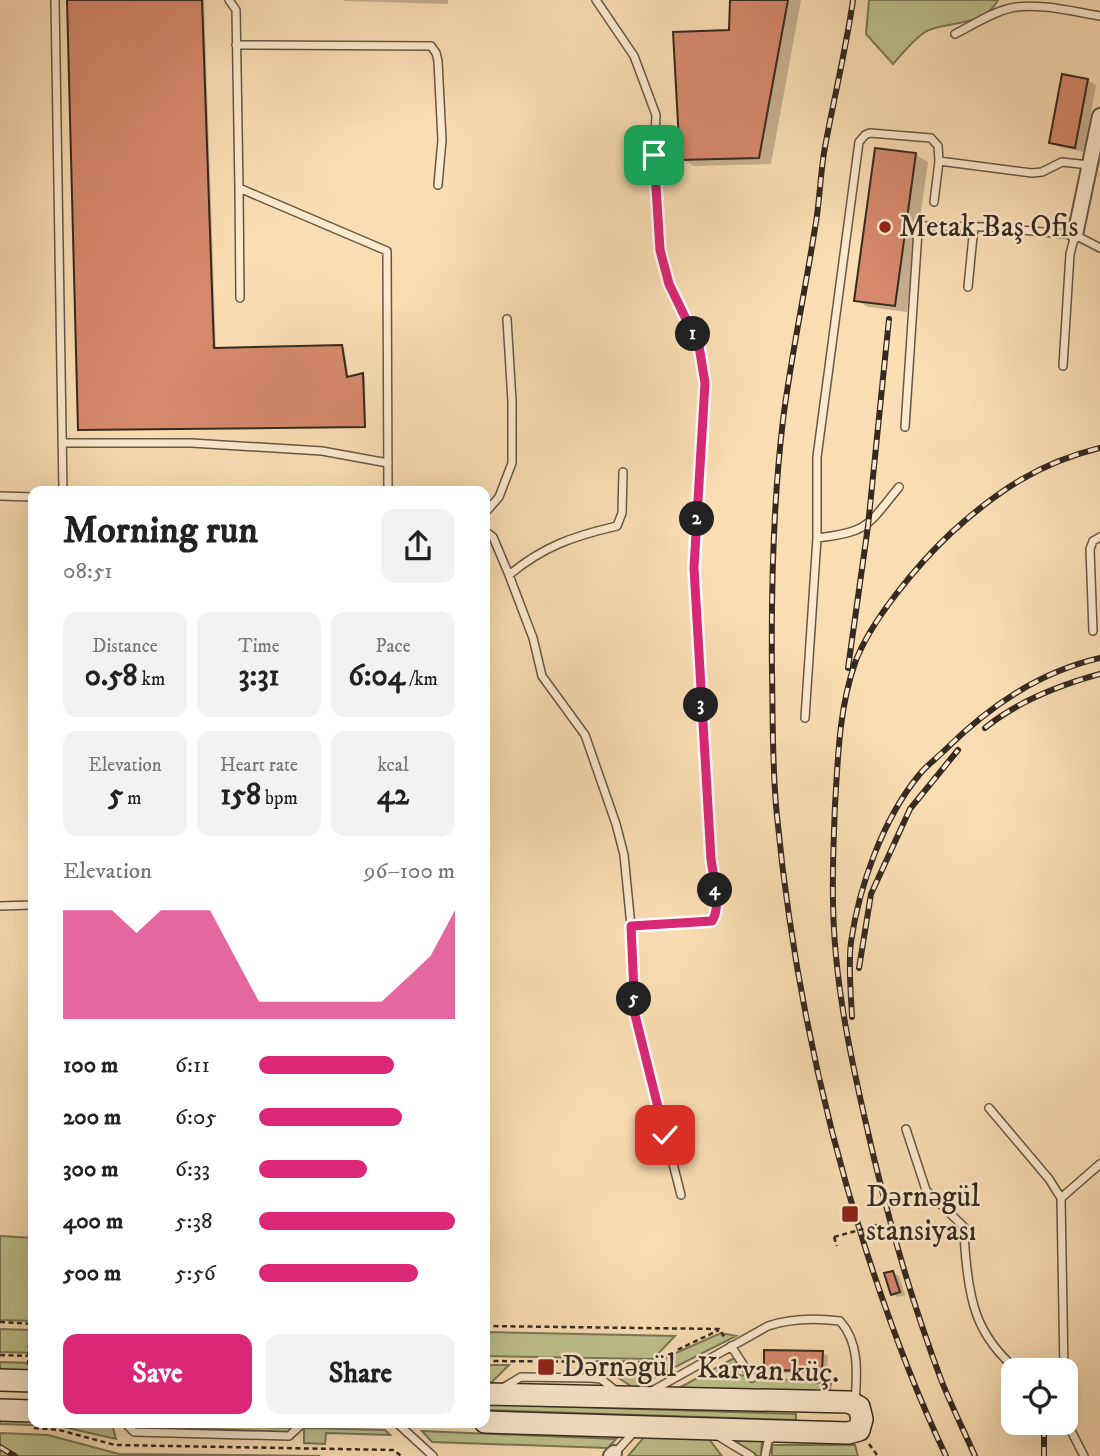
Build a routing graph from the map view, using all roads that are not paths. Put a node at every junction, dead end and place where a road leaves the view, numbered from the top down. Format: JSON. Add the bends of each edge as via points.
{"nodes":[{"id":1,"x":55,"y":0,"type":"edge"},
{"id":2,"x":229,"y":0,"type":"edge"},
{"id":3,"x":596,"y":0,"type":"edge"},
{"id":4,"x":1100,"y":16,"type":"edge"},
{"id":5,"x":955,"y":34,"type":"dead end"},
{"id":6,"x":236,"y":44,"type":"junction"},
{"id":7,"x":1100,"y":116,"type":"edge"},
{"id":8,"x":1098,"y":134,"type":"edge"},
{"id":9,"x":939,"y":161,"type":"junction"},
{"id":10,"x":1089,"y":165,"type":"junction"},
{"id":11,"x":438,"y":185,"type":"dead end"},
{"id":12,"x":239,"y":188,"type":"junction"},
{"id":13,"x":934,"y":202,"type":"dead end"},
{"id":14,"x":974,"y":226,"type":"junction"},
{"id":15,"x":1075,"y":235,"type":"junction"},
{"id":16,"x":1100,"y":248,"type":"edge"},
{"id":17,"x":968,"y":287,"type":"dead end"},
{"id":18,"x":240,"y":298,"type":"dead end"},
{"id":19,"x":507,"y":319,"type":"dead end"},
{"id":20,"x":1063,"y":366,"type":"dead end"},
{"id":21,"x":905,"y":427,"type":"dead end"},
{"id":22,"x":62,"y":443,"type":"junction"},
{"id":23,"x":388,"y":463,"type":"junction"},
{"id":24,"x":623,"y":472,"type":"dead end"},
{"id":25,"x":63,"y":486,"type":"edge"},
{"id":26,"x":389,"y":486,"type":"edge"},
{"id":27,"x":900,"y":487,"type":"dead end"},
{"id":28,"x":0,"y":496,"type":"edge"},
{"id":29,"x":28,"y":497,"type":"edge"},
{"id":30,"x":490,"y":507,"type":"edge"},
{"id":31,"x":490,"y":535,"type":"edge"},
{"id":32,"x":1100,"y":537,"type":"edge"},
{"id":33,"x":817,"y":538,"type":"junction"},
{"id":34,"x":509,"y":575,"type":"junction"},
{"id":35,"x":1093,"y":631,"type":"dead end"},
{"id":36,"x":805,"y":718,"type":"dead end"},
{"id":37,"x":28,"y":905,"type":"edge"},
{"id":38,"x":0,"y":906,"type":"edge"},
{"id":39,"x":631,"y":926,"type":"junction"},
{"id":40,"x":989,"y":1108,"type":"dead end"},
{"id":41,"x":906,"y":1129,"type":"dead end"},
{"id":42,"x":1100,"y":1164,"type":"edge"},
{"id":43,"x":681,"y":1195,"type":"dead end"},
{"id":44,"x":1061,"y":1198,"type":"junction"},
{"id":45,"x":731,"y":1346,"type":"junction"},
{"id":46,"x":1005,"y":1358,"type":"edge"},
{"id":47,"x":1064,"y":1358,"type":"edge"},
{"id":48,"x":28,"y":1375,"type":"edge"},
{"id":49,"x":752,"y":1378,"type":"dead end"},
{"id":50,"x":0,"y":1380,"type":"edge"},
{"id":51,"x":490,"y":1394,"type":"edge"},
{"id":52,"x":632,"y":1397,"type":"junction"},
{"id":53,"x":808,"y":1402,"type":"junction"},
{"id":54,"x":855,"y":1403,"type":"junction"},
{"id":55,"x":0,"y":1410,"type":"edge"},
{"id":56,"x":28,"y":1411,"type":"edge"},
{"id":57,"x":490,"y":1422,"type":"edge"},
{"id":58,"x":639,"y":1427,"type":"junction"},
{"id":59,"x":130,"y":1428,"type":"edge"},
{"id":60,"x":298,"y":1428,"type":"edge"},
{"id":61,"x":402,"y":1428,"type":"edge"},
{"id":62,"x":709,"y":1430,"type":"junction"},
{"id":63,"x":779,"y":1432,"type":"junction"},
{"id":64,"x":808,"y":1432,"type":"junction"},
{"id":65,"x":1073,"y":1435,"type":"edge"},
{"id":66,"x":612,"y":1455,"type":"edge"},
{"id":67,"x":433,"y":1456,"type":"edge"},
{"id":68,"x":751,"y":1456,"type":"edge"},
{"id":69,"x":765,"y":1456,"type":"edge"},
{"id":70,"x":1084,"y":1456,"type":"edge"}],
"edges":[{"from":1,"to":22,"type":"lane"},
{"from":2,"to":6,"type":"lane","via":[[236,10]]},
{"from":3,"to":39,"type":"lane","via":[[634,56],[656,115],[660,250],[669,284],[699,346],[705,383],[694,568],[716,916],[700,923]]},
{"from":4,"to":5,"type":"lane","via":[[1014,7]]},
{"from":6,"to":11,"type":"lane","via":[[431,46],[438,61],[442,141]]},
{"from":6,"to":12,"type":"lane"},
{"from":7,"to":8,"type":"street"},
{"from":8,"to":10,"type":"street"},
{"from":9,"to":10,"type":"lane","via":[[1032,173],[1062,162]]},
{"from":9,"to":13,"type":"lane"},
{"from":9,"to":33,"type":"lane","via":[[938,146],[930,138],[870,133],[859,142],[821,427]]},
{"from":10,"to":15,"type":"street"},
{"from":12,"to":18,"type":"lane"},
{"from":12,"to":23,"type":"lane","via":[[387,251]]},
{"from":14,"to":15,"type":"lane"},
{"from":14,"to":17,"type":"lane"},
{"from":14,"to":21,"type":"lane","via":[[925,225],[918,231]]},
{"from":15,"to":16,"type":"lane"},
{"from":15,"to":20,"type":"lane"},
{"from":19,"to":30,"type":"lane","via":[[512,463]]},
{"from":22,"to":23,"type":"lane","via":[[191,443],[322,451]]},
{"from":22,"to":25,"type":"lane"},
{"from":23,"to":26,"type":"lane"},
{"from":24,"to":34,"type":"lane","via":[[622,513],[617,526],[565,539]]},
{"from":27,"to":33,"type":"lane","via":[[868,526]]},
{"from":28,"to":29,"type":"lane"},
{"from":31,"to":34,"type":"lane"},
{"from":32,"to":35,"type":"lane","via":[[1090,549]]},
{"from":33,"to":36,"type":"lane"},
{"from":34,"to":39,"type":"lane","via":[[542,676],[584,735],[617,824]]},
{"from":37,"to":38,"type":"lane"},
{"from":39,"to":43,"type":"lane","via":[[635,1015]]},
{"from":40,"to":44,"type":"lane"},
{"from":41,"to":46,"type":"lane","via":[[926,1190],[964,1227],[978,1322]]},
{"from":42,"to":44,"type":"lane"},
{"from":44,"to":47,"type":"lane"},
{"from":45,"to":49,"type":"lane"},
{"from":45,"to":52,"type":"lane"},
{"from":45,"to":54,"type":"lane","via":[[783,1321],[840,1321],[848,1330],[858,1364]]},
{"from":48,"to":50,"type":"street"},
{"from":51,"to":52,"type":"street","name":"Karvan küç."},
{"from":52,"to":53,"type":"street","name":"Karvan küç."},
{"from":53,"to":54,"type":"street","name":"Karvan küç."},
{"from":53,"to":64,"type":"street"},
{"from":54,"to":64,"type":"street","name":"Karvan küç.","via":[[861,1413],[859,1430]]},
{"from":55,"to":56,"type":"street"},
{"from":57,"to":58,"type":"street","name":"Karvan küç."},
{"from":58,"to":62,"type":"street","name":"Karvan küç."},
{"from":58,"to":66,"type":"lane"},
{"from":59,"to":60,"type":"lane","via":[[134,1432],[289,1436]]},
{"from":61,"to":67,"type":"lane"},
{"from":62,"to":63,"type":"street","name":"Karvan küç."},
{"from":62,"to":68,"type":"lane"},
{"from":63,"to":64,"type":"street","name":"Karvan küç."},
{"from":63,"to":69,"type":"lane","via":[[768,1441]]},
{"from":65,"to":70,"type":"lane"}]}
